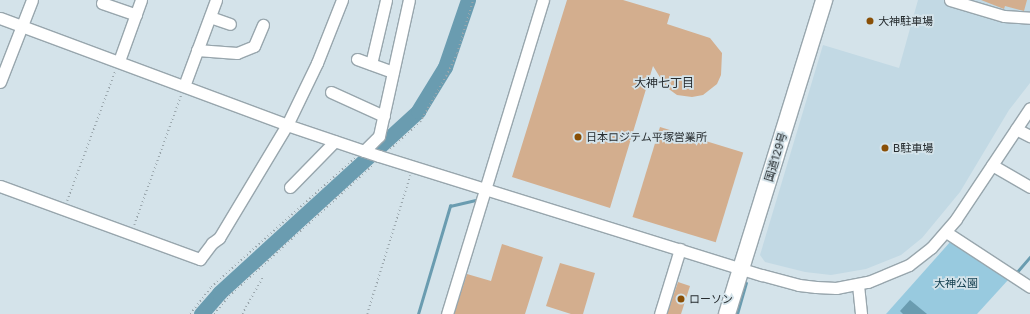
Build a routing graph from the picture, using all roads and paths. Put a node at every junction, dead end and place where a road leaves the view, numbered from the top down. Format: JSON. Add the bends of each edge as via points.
{"nodes":[{"id":1,"x":32,"y":0,"type":"edge"},
{"id":2,"x":141,"y":0,"type":"edge"},
{"id":3,"x":216,"y":0,"type":"edge"},
{"id":4,"x":342,"y":0,"type":"edge"},
{"id":5,"x":386,"y":0,"type":"edge"},
{"id":6,"x":409,"y":0,"type":"edge"},
{"id":7,"x":474,"y":0,"type":"edge"},
{"id":8,"x":543,"y":0,"type":"edge"},
{"id":9,"x":813,"y":0,"type":"edge"},
{"id":10,"x":824,"y":0,"type":"edge"},
{"id":11,"x":950,"y":0,"type":"edge"},
{"id":12,"x":102,"y":3,"type":"dead end"},
{"id":13,"x":136,"y":15,"type":"junction"},
{"id":14,"x":210,"y":16,"type":"junction"},
{"id":15,"x":0,"y":18,"type":"edge"},
{"id":16,"x":1030,"y":18,"type":"edge"},
{"id":17,"x":230,"y":24,"type":"dead end"},
{"id":18,"x":263,"y":25,"type":"dead end"},
{"id":19,"x":22,"y":26,"type":"junction"},
{"id":20,"x":197,"y":50,"type":"junction"},
{"id":21,"x":357,"y":59,"type":"dead end"},
{"id":22,"x":119,"y":61,"type":"junction"},
{"id":23,"x":371,"y":64,"type":"junction"},
{"id":24,"x":393,"y":72,"type":"junction"},
{"id":25,"x":0,"y":82,"type":"edge"},
{"id":26,"x":184,"y":86,"type":"junction"},
{"id":27,"x":331,"y":92,"type":"dead end"},
{"id":28,"x":1030,"y":108,"type":"edge"},
{"id":29,"x":384,"y":116,"type":"junction"},
{"id":30,"x":287,"y":125,"type":"junction"},
{"id":31,"x":1016,"y":129,"type":"junction"},
{"id":32,"x":1030,"y":136,"type":"edge"},
{"id":33,"x":335,"y":141,"type":"junction"},
{"id":34,"x":365,"y":151,"type":"junction"},
{"id":35,"x":381,"y":156,"type":"junction"},
{"id":36,"x":992,"y":165,"type":"junction"},
{"id":37,"x":413,"y":167,"type":"junction"},
{"id":38,"x":0,"y":186,"type":"edge"},
{"id":39,"x":290,"y":187,"type":"dead end"},
{"id":40,"x":1029,"y":188,"type":"edge"},
{"id":41,"x":485,"y":189,"type":"junction"},
{"id":42,"x":64,"y":210,"type":"junction"},
{"id":43,"x":946,"y":232,"type":"junction"},
{"id":44,"x":130,"y":234,"type":"junction"},
{"id":45,"x":680,"y":249,"type":"junction"},
{"id":46,"x":737,"y":267,"type":"junction"},
{"id":47,"x":263,"y":277,"type":"dead end"},
{"id":48,"x":858,"y":285,"type":"junction"},
{"id":49,"x":1030,"y":287,"type":"edge"},
{"id":50,"x":190,"y":314,"type":"edge"},
{"id":51,"x":214,"y":314,"type":"edge"},
{"id":52,"x":242,"y":314,"type":"edge"},
{"id":53,"x":367,"y":314,"type":"edge"},
{"id":54,"x":447,"y":314,"type":"edge"},
{"id":55,"x":660,"y":314,"type":"edge"},
{"id":56,"x":717,"y":314,"type":"edge"},
{"id":57,"x":727,"y":314,"type":"edge"},
{"id":58,"x":862,"y":314,"type":"edge"}],
"edges":[{"from":1,"to":19,"type":"street"},
{"from":2,"to":13,"type":"street"},
{"from":3,"to":14,"type":"street"},
{"from":4,"to":30,"type":"street","via":[[317,64]]},
{"from":5,"to":23,"type":"street"},
{"from":6,"to":24,"type":"street"},
{"from":7,"to":35,"type":"path","via":[[457,53],[420,122]]},
{"from":8,"to":41,"type":"street"},
{"from":9,"to":46,"type":"highway","name":"国道129号"},
{"from":10,"to":46,"type":"highway","name":"国道129号"},
{"from":11,"to":16,"type":"street","via":[[1004,16]]},
{"from":12,"to":13,"type":"street"},
{"from":13,"to":22,"type":"street"},
{"from":14,"to":17,"type":"street"},
{"from":14,"to":20,"type":"street"},
{"from":15,"to":19,"type":"street"},
{"from":18,"to":20,"type":"street","via":[[254,46],[237,52]]},
{"from":19,"to":22,"type":"street"},
{"from":19,"to":25,"type":"street"},
{"from":20,"to":26,"type":"street"},
{"from":21,"to":23,"type":"street"},
{"from":22,"to":26,"type":"street"},
{"from":22,"to":42,"type":"path"},
{"from":23,"to":24,"type":"street"},
{"from":24,"to":29,"type":"street"},
{"from":26,"to":30,"type":"street"},
{"from":26,"to":44,"type":"path"},
{"from":27,"to":29,"type":"street"},
{"from":28,"to":31,"type":"street"},
{"from":29,"to":34,"type":"street","via":[[379,136]]},
{"from":30,"to":33,"type":"street"},
{"from":30,"to":44,"type":"street","via":[[219,238],[200,259]]},
{"from":31,"to":32,"type":"street"},
{"from":31,"to":36,"type":"street"},
{"from":33,"to":34,"type":"street"},
{"from":33,"to":39,"type":"street"},
{"from":34,"to":35,"type":"street"},
{"from":34,"to":50,"type":"path","via":[[212,286]]},
{"from":35,"to":37,"type":"street"},
{"from":35,"to":51,"type":"path","via":[[229,296]]},
{"from":36,"to":40,"type":"street"},
{"from":36,"to":43,"type":"street"},
{"from":37,"to":41,"type":"street"},
{"from":37,"to":53,"type":"path"},
{"from":38,"to":42,"type":"street"},
{"from":41,"to":45,"type":"street"},
{"from":41,"to":54,"type":"street"},
{"from":42,"to":44,"type":"street"},
{"from":43,"to":48,"type":"street","via":[[909,264],[889,275]]},
{"from":43,"to":49,"type":"street"},
{"from":45,"to":46,"type":"street"},
{"from":45,"to":55,"type":"street"},
{"from":46,"to":48,"type":"street","via":[[798,285],[836,288]]},
{"from":46,"to":56,"type":"highway","name":"国道129号"},
{"from":46,"to":57,"type":"highway","name":"国道129号"},
{"from":47,"to":52,"type":"path"},
{"from":48,"to":58,"type":"street"}]}
